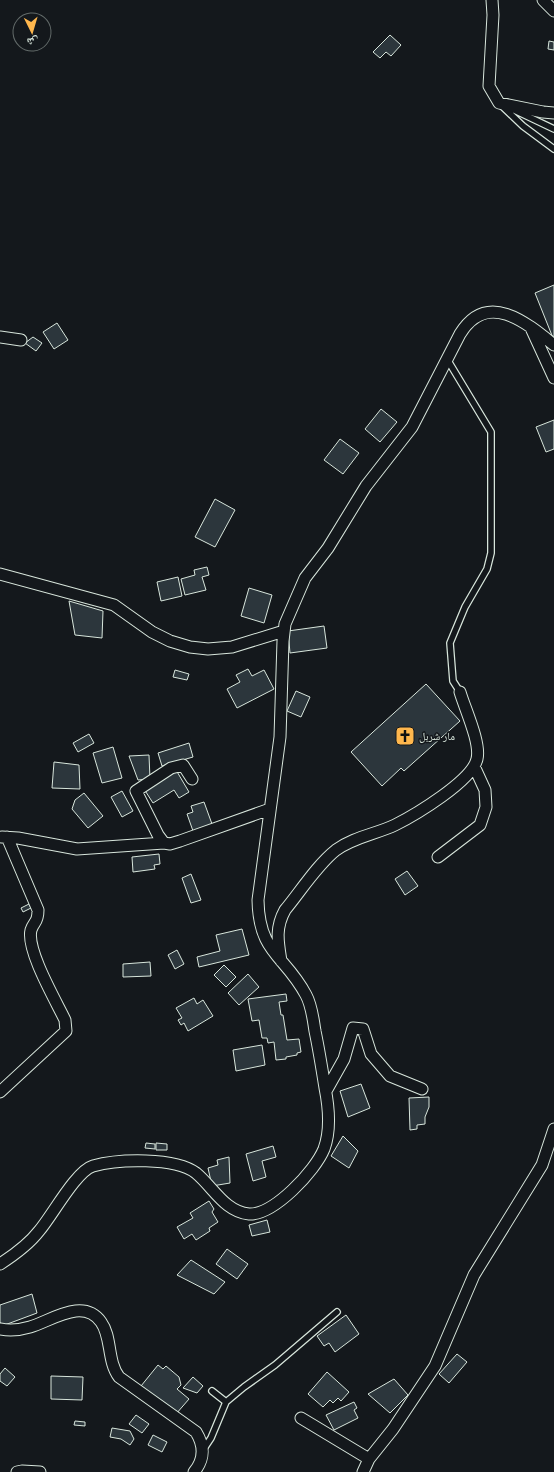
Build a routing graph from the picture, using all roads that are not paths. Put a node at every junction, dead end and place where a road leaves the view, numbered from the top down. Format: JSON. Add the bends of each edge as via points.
{"nodes":[{"id":1,"x":492,"y":0,"type":"edge"},
{"id":2,"x":543,"y":0,"type":"edge"},
{"id":3,"x":554,"y":11,"type":"edge"},
{"id":4,"x":499,"y":103,"type":"junction"},
{"id":5,"x":554,"y":113,"type":"edge"},
{"id":6,"x":554,"y":129,"type":"edge"},
{"id":7,"x":554,"y":150,"type":"edge"},
{"id":8,"x":530,"y":326,"type":"junction"},
{"id":9,"x":0,"y":337,"type":"edge"},
{"id":10,"x":21,"y":340,"type":"dead end"},
{"id":11,"x":554,"y":345,"type":"edge"},
{"id":12,"x":447,"y":359,"type":"junction"},
{"id":13,"x":554,"y":378,"type":"edge"},
{"id":14,"x":0,"y":574,"type":"edge"},
{"id":15,"x":284,"y":631,"type":"junction"},
{"id":16,"x":460,"y":692,"type":"joint"},
{"id":17,"x":474,"y":766,"type":"junction"},
{"id":18,"x":192,"y":780,"type":"dead end"},
{"id":19,"x":270,"y":809,"type":"junction"},
{"id":20,"x":3,"y":837,"type":"edge"},
{"id":21,"x":164,"y":843,"type":"junction"},
{"id":22,"x":438,"y":857,"type":"dead end"},
{"id":23,"x":281,"y":961,"type":"junction"},
{"id":24,"x":422,"y":1089,"type":"dead end"},
{"id":25,"x":326,"y":1091,"type":"junction"},
{"id":26,"x":0,"y":1092,"type":"edge"},
{"id":27,"x":554,"y":1129,"type":"edge"},
{"id":28,"x":0,"y":1264,"type":"edge"},
{"id":29,"x":337,"y":1312,"type":"dead end"},
{"id":30,"x":0,"y":1329,"type":"edge"},
{"id":31,"x":212,"y":1391,"type":"dead end"},
{"id":32,"x":226,"y":1402,"type":"junction"},
{"id":33,"x":301,"y":1418,"type":"dead end"},
{"id":34,"x":203,"y":1450,"type":"junction"},
{"id":35,"x":369,"y":1459,"type":"junction"},
{"id":36,"x":17,"y":1472,"type":"edge"},
{"id":37,"x":40,"y":1472,"type":"edge"},
{"id":38,"x":194,"y":1472,"type":"edge"},
{"id":39,"x":363,"y":1472,"type":"edge"}],
"edges":[{"from":1,"to":4,"type":"street","via":[[489,86]]},
{"from":2,"to":3,"type":"street"},
{"from":4,"to":5,"type":"street"},
{"from":4,"to":6,"type":"lane"},
{"from":4,"to":7,"type":"lane"},
{"from":8,"to":11,"type":"street"},
{"from":8,"to":12,"type":"street","via":[[501,312],[478,316],[464,328]]},
{"from":8,"to":13,"type":"street"},
{"from":9,"to":10,"type":"street"},
{"from":12,"to":15,"type":"street","via":[[412,427],[366,486],[328,548],[305,578]]},
{"from":12,"to":16,"type":"lane","via":[[491,432],[491,553],[487,570],[465,607],[450,643],[453,681]]},
{"from":14,"to":15,"type":"street","via":[[114,605],[152,632],[190,647],[232,647]]},
{"from":15,"to":19,"type":"street","via":[[280,738]]},
{"from":16,"to":17,"type":"street","via":[[478,748]]},
{"from":17,"to":22,"type":"street","via":[[485,790],[486,807],[480,825]]},
{"from":17,"to":23,"type":"street","via":[[450,790],[420,810],[395,825],[345,845],[328,858],[280,919],[277,934]]},
{"from":18,"to":21,"type":"street","via":[[183,766],[172,768],[136,791]]},
{"from":19,"to":21,"type":"street","via":[[180,841]]},
{"from":19,"to":23,"type":"street","via":[[258,913],[264,937]]},
{"from":20,"to":21,"type":"street","via":[[77,849]]},
{"from":20,"to":26,"type":"street","via":[[38,910],[38,920],[31,930],[33,953],[65,1020],[66,1030]]},
{"from":23,"to":25,"type":"street","via":[[309,1002]]},
{"from":24,"to":25,"type":"street","via":[[390,1076],[371,1054],[363,1029],[353,1028],[344,1059]]},
{"from":25,"to":28,"type":"street","via":[[328,1130],[320,1157],[294,1187],[269,1208],[250,1214],[239,1212],[230,1207],[197,1174],[174,1163],[134,1162],[92,1166],[78,1176],[39,1232],[12,1257]]},
{"from":27,"to":35,"type":"street","via":[[542,1165],[474,1275],[435,1366],[393,1429]]},
{"from":29,"to":32,"type":"lane","via":[[275,1366],[244,1386]]},
{"from":30,"to":34,"type":"street","via":[[23,1329],[74,1311],[83,1311],[97,1318],[105,1329],[112,1363],[119,1377],[196,1432]]},
{"from":31,"to":32,"type":"lane"},
{"from":32,"to":34,"type":"lane","via":[[211,1438]]},
{"from":33,"to":35,"type":"street"},
{"from":34,"to":38,"type":"street","via":[[202,1459]]},
{"from":35,"to":39,"type":"street"},
{"from":36,"to":37,"type":"street"}]}
